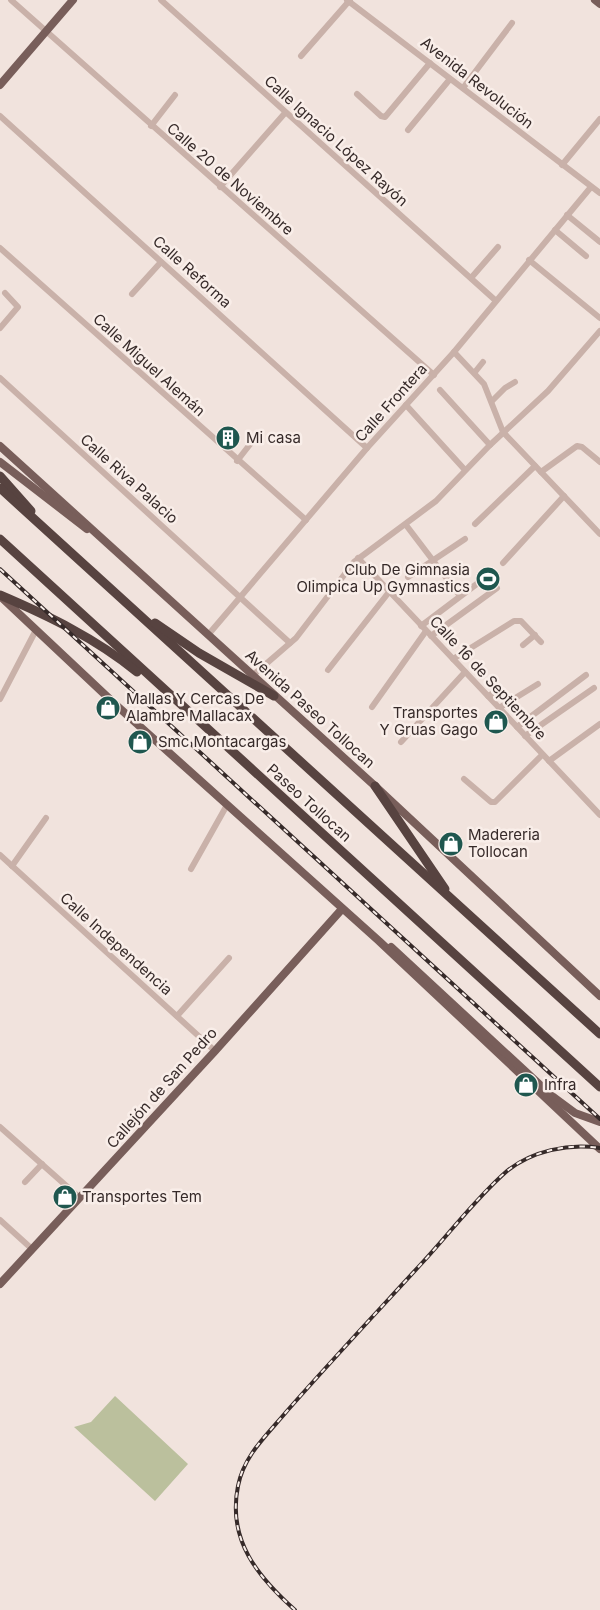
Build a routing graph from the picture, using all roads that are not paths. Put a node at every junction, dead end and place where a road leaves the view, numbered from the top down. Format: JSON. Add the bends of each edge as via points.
{"nodes":[{"id":1,"x":11,"y":0,"type":"edge"},
{"id":2,"x":73,"y":0,"type":"edge"},
{"id":3,"x":161,"y":0,"type":"edge"},
{"id":4,"x":349,"y":0,"type":"edge"},
{"id":5,"x":595,"y":0,"type":"edge"},
{"id":6,"x":600,"y":4,"type":"edge"},
{"id":7,"x":512,"y":23,"type":"dead end"},
{"id":8,"x":45,"y":32,"type":"junction"},
{"id":9,"x":301,"y":56,"type":"dead end"},
{"id":10,"x":430,"y":63,"type":"junction"},
{"id":11,"x":450,"y":79,"type":"junction"},
{"id":12,"x":0,"y":85,"type":"edge"},
{"id":13,"x":463,"y":88,"type":"junction"},
{"id":14,"x":357,"y":94,"type":"dead end"},
{"id":15,"x":175,"y":95,"type":"dead end"},
{"id":16,"x":285,"y":113,"type":"junction"},
{"id":17,"x":0,"y":116,"type":"edge"},
{"id":18,"x":600,"y":119,"type":"edge"},
{"id":19,"x":151,"y":126,"type":"junction"},
{"id":20,"x":408,"y":130,"type":"dead end"},
{"id":21,"x":562,"y":165,"type":"junction"},
{"id":22,"x":220,"y":187,"type":"junction"},
{"id":23,"x":591,"y":187,"type":"junction"},
{"id":24,"x":600,"y":193,"type":"edge"},
{"id":25,"x":567,"y":215,"type":"junction"},
{"id":26,"x":555,"y":230,"type":"junction"},
{"id":27,"x":600,"y":242,"type":"edge"},
{"id":28,"x":498,"y":247,"type":"dead end"},
{"id":29,"x":0,"y":248,"type":"edge"},
{"id":30,"x":586,"y":256,"type":"dead end"},
{"id":31,"x":529,"y":260,"type":"junction"},
{"id":32,"x":161,"y":262,"type":"junction"},
{"id":33,"x":471,"y":278,"type":"junction"},
{"id":34,"x":4,"y":293,"type":"dead end"},
{"id":35,"x":132,"y":294,"type":"dead end"},
{"id":36,"x":495,"y":300,"type":"junction"},
{"id":37,"x":600,"y":318,"type":"edge"},
{"id":38,"x":0,"y":328,"type":"edge"},
{"id":39,"x":600,"y":331,"type":"edge"},
{"id":40,"x":454,"y":352,"type":"junction"},
{"id":41,"x":483,"y":362,"type":"dead end"},
{"id":42,"x":475,"y":372,"type":"junction"},
{"id":43,"x":434,"y":375,"type":"junction"},
{"id":44,"x":0,"y":378,"type":"edge"},
{"id":45,"x":515,"y":382,"type":"dead end"},
{"id":46,"x":440,"y":390,"type":"dead end"},
{"id":47,"x":492,"y":401,"type":"junction"},
{"id":48,"x":406,"y":405,"type":"junction"},
{"id":49,"x":503,"y":432,"type":"junction"},
{"id":50,"x":258,"y":434,"type":"dead end"},
{"id":51,"x":490,"y":444,"type":"junction"},
{"id":52,"x":0,"y":446,"type":"edge"},
{"id":53,"x":367,"y":448,"type":"junction"},
{"id":54,"x":236,"y":460,"type":"junction"},
{"id":55,"x":0,"y":462,"type":"edge"},
{"id":56,"x":600,"y":462,"type":"edge"},
{"id":57,"x":535,"y":466,"type":"junction"},
{"id":58,"x":465,"y":470,"type":"junction"},
{"id":59,"x":542,"y":472,"type":"junction"},
{"id":60,"x":0,"y":476,"type":"edge"},
{"id":61,"x":0,"y":488,"type":"edge"},
{"id":62,"x":564,"y":496,"type":"junction"},
{"id":63,"x":306,"y":520,"type":"junction"},
{"id":64,"x":475,"y":524,"type":"dead end"},
{"id":65,"x":406,"y":525,"type":"junction"},
{"id":66,"x":51,"y":534,"type":"junction"},
{"id":67,"x":98,"y":534,"type":"junction"},
{"id":68,"x":600,"y":534,"type":"edge"},
{"id":69,"x":466,"y":538,"type":"dead end"},
{"id":70,"x":0,"y":539,"type":"edge"},
{"id":71,"x":358,"y":558,"type":"junction"},
{"id":72,"x":434,"y":561,"type":"junction"},
{"id":73,"x":503,"y":563,"type":"dead end"},
{"id":74,"x":490,"y":574,"type":"dead end"},
{"id":75,"x":408,"y":577,"type":"dead end"},
{"id":76,"x":497,"y":588,"type":"dead end"},
{"id":77,"x":389,"y":592,"type":"junction"},
{"id":78,"x":0,"y":596,"type":"edge"},
{"id":79,"x":460,"y":596,"type":"junction"},
{"id":80,"x":240,"y":598,"type":"junction"},
{"id":81,"x":136,"y":611,"type":"junction"},
{"id":82,"x":36,"y":630,"type":"junction"},
{"id":83,"x":426,"y":631,"type":"junction"},
{"id":84,"x":208,"y":635,"type":"junction"},
{"id":85,"x":535,"y":635,"type":"junction"},
{"id":86,"x":541,"y":642,"type":"dead end"},
{"id":87,"x":290,"y":643,"type":"junction"},
{"id":88,"x":523,"y":646,"type":"dead end"},
{"id":89,"x":453,"y":659,"type":"junction"},
{"id":90,"x":328,"y":670,"type":"dead end"},
{"id":91,"x":464,"y":672,"type":"junction"},
{"id":92,"x":586,"y":675,"type":"dead end"},
{"id":93,"x":252,"y":676,"type":"junction"},
{"id":94,"x":538,"y":684,"type":"dead end"},
{"id":95,"x":594,"y":688,"type":"dead end"},
{"id":96,"x":500,"y":689,"type":"dead end"},
{"id":97,"x":274,"y":696,"type":"junction"},
{"id":98,"x":488,"y":696,"type":"junction"},
{"id":99,"x":0,"y":699,"type":"edge"},
{"id":100,"x":372,"y":707,"type":"dead end"},
{"id":101,"x":499,"y":708,"type":"junction"},
{"id":102,"x":600,"y":724,"type":"edge"},
{"id":103,"x":205,"y":727,"type":"junction"},
{"id":104,"x":517,"y":727,"type":"junction"},
{"id":105,"x":526,"y":736,"type":"junction"},
{"id":106,"x":401,"y":742,"type":"dead end"},
{"id":107,"x":542,"y":754,"type":"junction"},
{"id":108,"x":549,"y":761,"type":"junction"},
{"id":109,"x":464,"y":779,"type":"dead end"},
{"id":110,"x":375,"y":786,"type":"junction"},
{"id":111,"x":227,"y":805,"type":"junction"},
{"id":112,"x":600,"y":815,"type":"edge"},
{"id":113,"x":46,"y":818,"type":"dead end"},
{"id":114,"x":0,"y":856,"type":"edge"},
{"id":115,"x":12,"y":866,"type":"junction"},
{"id":116,"x":191,"y":869,"type":"dead end"},
{"id":117,"x":454,"y":902,"type":"junction"},
{"id":118,"x":342,"y":909,"type":"junction"},
{"id":119,"x":352,"y":917,"type":"junction"},
{"id":120,"x":229,"y":958,"type":"dead end"},
{"id":121,"x":600,"y":996,"type":"edge"},
{"id":122,"x":177,"y":1016,"type":"junction"},
{"id":123,"x":600,"y":1034,"type":"edge"},
{"id":124,"x":215,"y":1051,"type":"junction"},
{"id":125,"x":586,"y":1074,"type":"junction"},
{"id":126,"x":600,"y":1087,"type":"edge"},
{"id":127,"x":600,"y":1091,"type":"edge"},
{"id":128,"x":600,"y":1122,"type":"edge"},
{"id":129,"x":0,"y":1127,"type":"edge"},
{"id":130,"x":600,"y":1149,"type":"edge"},
{"id":131,"x":42,"y":1164,"type":"junction"},
{"id":132,"x":25,"y":1182,"type":"dead end"},
{"id":133,"x":80,"y":1198,"type":"junction"},
{"id":134,"x":0,"y":1220,"type":"edge"},
{"id":135,"x":32,"y":1249,"type":"junction"},
{"id":136,"x":0,"y":1284,"type":"edge"}],
"edges":[{"from":1,"to":8,"type":"street","name":"Calle 20 de Noviembre"},
{"from":2,"to":8,"type":"main road"},
{"from":3,"to":16,"type":"street","name":"Calle Ignacio López Rayón"},
{"from":4,"to":9,"type":"street"},
{"from":4,"to":10,"type":"street","name":"Avenida Revolución"},
{"from":5,"to":6,"type":"main road"},
{"from":7,"to":13,"type":"street"},
{"from":8,"to":12,"type":"main road"},
{"from":8,"to":19,"type":"street","name":"Calle 20 de Noviembre"},
{"from":10,"to":11,"type":"street","name":"Avenida Revolución"},
{"from":10,"to":14,"type":"street","via":[[385,116],[380,116]]},
{"from":11,"to":13,"type":"street","name":"Avenida Revolución"},
{"from":11,"to":20,"type":"street"},
{"from":13,"to":21,"type":"street","name":"Avenida Revolución"},
{"from":15,"to":19,"type":"street"},
{"from":16,"to":22,"type":"street"},
{"from":16,"to":33,"type":"street","name":"Calle Ignacio López Rayón"},
{"from":17,"to":32,"type":"street","name":"Calle Reforma"},
{"from":18,"to":21,"type":"street"},
{"from":19,"to":22,"type":"street","name":"Calle 20 de Noviembre"},
{"from":21,"to":23,"type":"street","name":"Avenida Revolución"},
{"from":22,"to":43,"type":"street","name":"Calle 20 de Noviembre"},
{"from":23,"to":24,"type":"street","name":"Avenida Revolución"},
{"from":23,"to":25,"type":"street","name":"Calle Frontera"},
{"from":25,"to":26,"type":"street","name":"Calle Frontera"},
{"from":25,"to":27,"type":"street"},
{"from":26,"to":30,"type":"street"},
{"from":26,"to":31,"type":"street","name":"Calle Frontera"},
{"from":28,"to":33,"type":"street"},
{"from":29,"to":54,"type":"street","name":"Calle Miguel Alemán"},
{"from":31,"to":36,"type":"street","name":"Calle Frontera"},
{"from":31,"to":37,"type":"street"},
{"from":32,"to":35,"type":"street"},
{"from":32,"to":53,"type":"street","name":"Calle Reforma"},
{"from":33,"to":36,"type":"street","name":"Calle Ignacio López Rayón"},
{"from":34,"to":38,"type":"street","via":[[18,307]]},
{"from":36,"to":40,"type":"street","name":"Calle Frontera"},
{"from":39,"to":49,"type":"street","via":[[543,396]]},
{"from":40,"to":42,"type":"street"},
{"from":40,"to":43,"type":"street","name":"Calle Frontera"},
{"from":41,"to":42,"type":"street"},
{"from":42,"to":47,"type":"street"},
{"from":43,"to":48,"type":"street","name":"Calle Frontera"},
{"from":44,"to":80,"type":"street","name":"Calle Riva Palacio"},
{"from":45,"to":47,"type":"street"},
{"from":46,"to":51,"type":"street"},
{"from":47,"to":49,"type":"street"},
{"from":48,"to":53,"type":"street","name":"Calle Frontera"},
{"from":48,"to":58,"type":"street"},
{"from":49,"to":51,"type":"street"},
{"from":49,"to":57,"type":"street"},
{"from":50,"to":54,"type":"street"},
{"from":51,"to":58,"type":"street"},
{"from":52,"to":67,"type":"main road","name":"Avenida Paseo Tollocan"},
{"from":53,"to":63,"type":"street","name":"Calle Frontera"},
{"from":54,"to":63,"type":"street","name":"Calle Miguel Alemán"},
{"from":55,"to":67,"type":"main road","via":[[74,521]]},
{"from":56,"to":59,"type":"street","via":[[577,446]]},
{"from":57,"to":59,"type":"street"},
{"from":57,"to":64,"type":"street"},
{"from":58,"to":65,"type":"street","via":[[436,501]]},
{"from":59,"to":62,"type":"street"},
{"from":60,"to":66,"type":"highway"},
{"from":61,"to":66,"type":"highway","name":"Paseo Tollocan"},
{"from":62,"to":68,"type":"street"},
{"from":62,"to":73,"type":"street"},
{"from":63,"to":80,"type":"street","name":"Calle Frontera"},
{"from":65,"to":71,"type":"street"},
{"from":65,"to":72,"type":"street"},
{"from":66,"to":81,"type":"highway","name":"Paseo Tollocan"},
{"from":67,"to":84,"type":"main road","name":"Avenida Paseo Tollocan"},
{"from":69,"to":72,"type":"street"},
{"from":70,"to":103,"type":"highway","name":"Paseo Tollocan"},
{"from":71,"to":77,"type":"street","name":"Calle 16 de Septiembre"},
{"from":71,"to":87,"type":"street"},
{"from":72,"to":75,"type":"street"},
{"from":72,"to":79,"type":"street"},
{"from":74,"to":79,"type":"street"},
{"from":76,"to":83,"type":"street"},
{"from":77,"to":83,"type":"street","name":"Calle 16 de Septiembre"},
{"from":77,"to":90,"type":"street"},
{"from":78,"to":82,"type":"main road"},
{"from":78,"to":103,"type":"highway","via":[[54,618],[97,642]]},
{"from":79,"to":83,"type":"street"},
{"from":80,"to":84,"type":"street","name":"Calle Frontera"},
{"from":80,"to":87,"type":"street","name":"Calle Riva Palacio"},
{"from":81,"to":97,"type":"highway","via":[[199,653]]},
{"from":81,"to":117,"type":"highway","name":"Paseo Tollocan"},
{"from":82,"to":99,"type":"street"},
{"from":82,"to":111,"type":"main road"},
{"from":83,"to":89,"type":"street","name":"Calle 16 de Septiembre"},
{"from":83,"to":100,"type":"street"},
{"from":84,"to":93,"type":"main road","name":"Avenida Paseo Tollocan"},
{"from":85,"to":86,"type":"street"},
{"from":85,"to":88,"type":"street"},
{"from":85,"to":89,"type":"street","via":[[521,621],[514,621]]},
{"from":87,"to":93,"type":"street"},
{"from":89,"to":91,"type":"street","name":"Calle 16 de Septiembre"},
{"from":91,"to":98,"type":"street","name":"Calle 16 de Septiembre"},
{"from":91,"to":106,"type":"street"},
{"from":92,"to":104,"type":"street"},
{"from":93,"to":97,"type":"main road","name":"Avenida Paseo Tollocan"},
{"from":94,"to":101,"type":"street"},
{"from":95,"to":105,"type":"street"},
{"from":96,"to":98,"type":"street"},
{"from":97,"to":110,"type":"main road","name":"Avenida Paseo Tollocan"},
{"from":98,"to":101,"type":"street","name":"Calle 16 de Septiembre"},
{"from":101,"to":104,"type":"street","name":"Calle 16 de Septiembre"},
{"from":102,"to":108,"type":"street"},
{"from":103,"to":125,"type":"highway","name":"Paseo Tollocan"},
{"from":104,"to":105,"type":"street","name":"Calle 16 de Septiembre"},
{"from":105,"to":107,"type":"street","name":"Calle 16 de Septiembre"},
{"from":107,"to":108,"type":"street","name":"Calle 16 de Septiembre"},
{"from":107,"to":109,"type":"street","via":[[495,802],[490,802]]},
{"from":108,"to":112,"type":"street","name":"Calle 16 de Septiembre"},
{"from":110,"to":117,"type":"highway"},
{"from":110,"to":121,"type":"main road","name":"Avenida Paseo Tollocan"},
{"from":111,"to":116,"type":"street"},
{"from":111,"to":118,"type":"main road"},
{"from":113,"to":115,"type":"street"},
{"from":114,"to":115,"type":"street","name":"Calle Independencia"},
{"from":115,"to":122,"type":"street","name":"Calle Independencia"},
{"from":117,"to":123,"type":"highway","name":"Paseo Tollocan"},
{"from":118,"to":119,"type":"main road"},
{"from":118,"to":124,"type":"main road","name":"Callejón de San Pedro"},
{"from":119,"to":128,"type":"main road","via":[[393,948],[552,1096],[575,1113]]},
{"from":119,"to":130,"type":"main road"},
{"from":120,"to":122,"type":"street"},
{"from":122,"to":124,"type":"street","name":"Calle Independencia"},
{"from":124,"to":133,"type":"main road","name":"Callejón de San Pedro"},
{"from":125,"to":126,"type":"highway","name":"Paseo Tollocan"},
{"from":125,"to":127,"type":"highway"},
{"from":129,"to":131,"type":"street"},
{"from":131,"to":132,"type":"street"},
{"from":131,"to":133,"type":"street"},
{"from":133,"to":135,"type":"main road","name":"Callejón de San Pedro"},
{"from":134,"to":135,"type":"street"},
{"from":135,"to":136,"type":"main road","name":"Callejón de San Pedro"}]}
